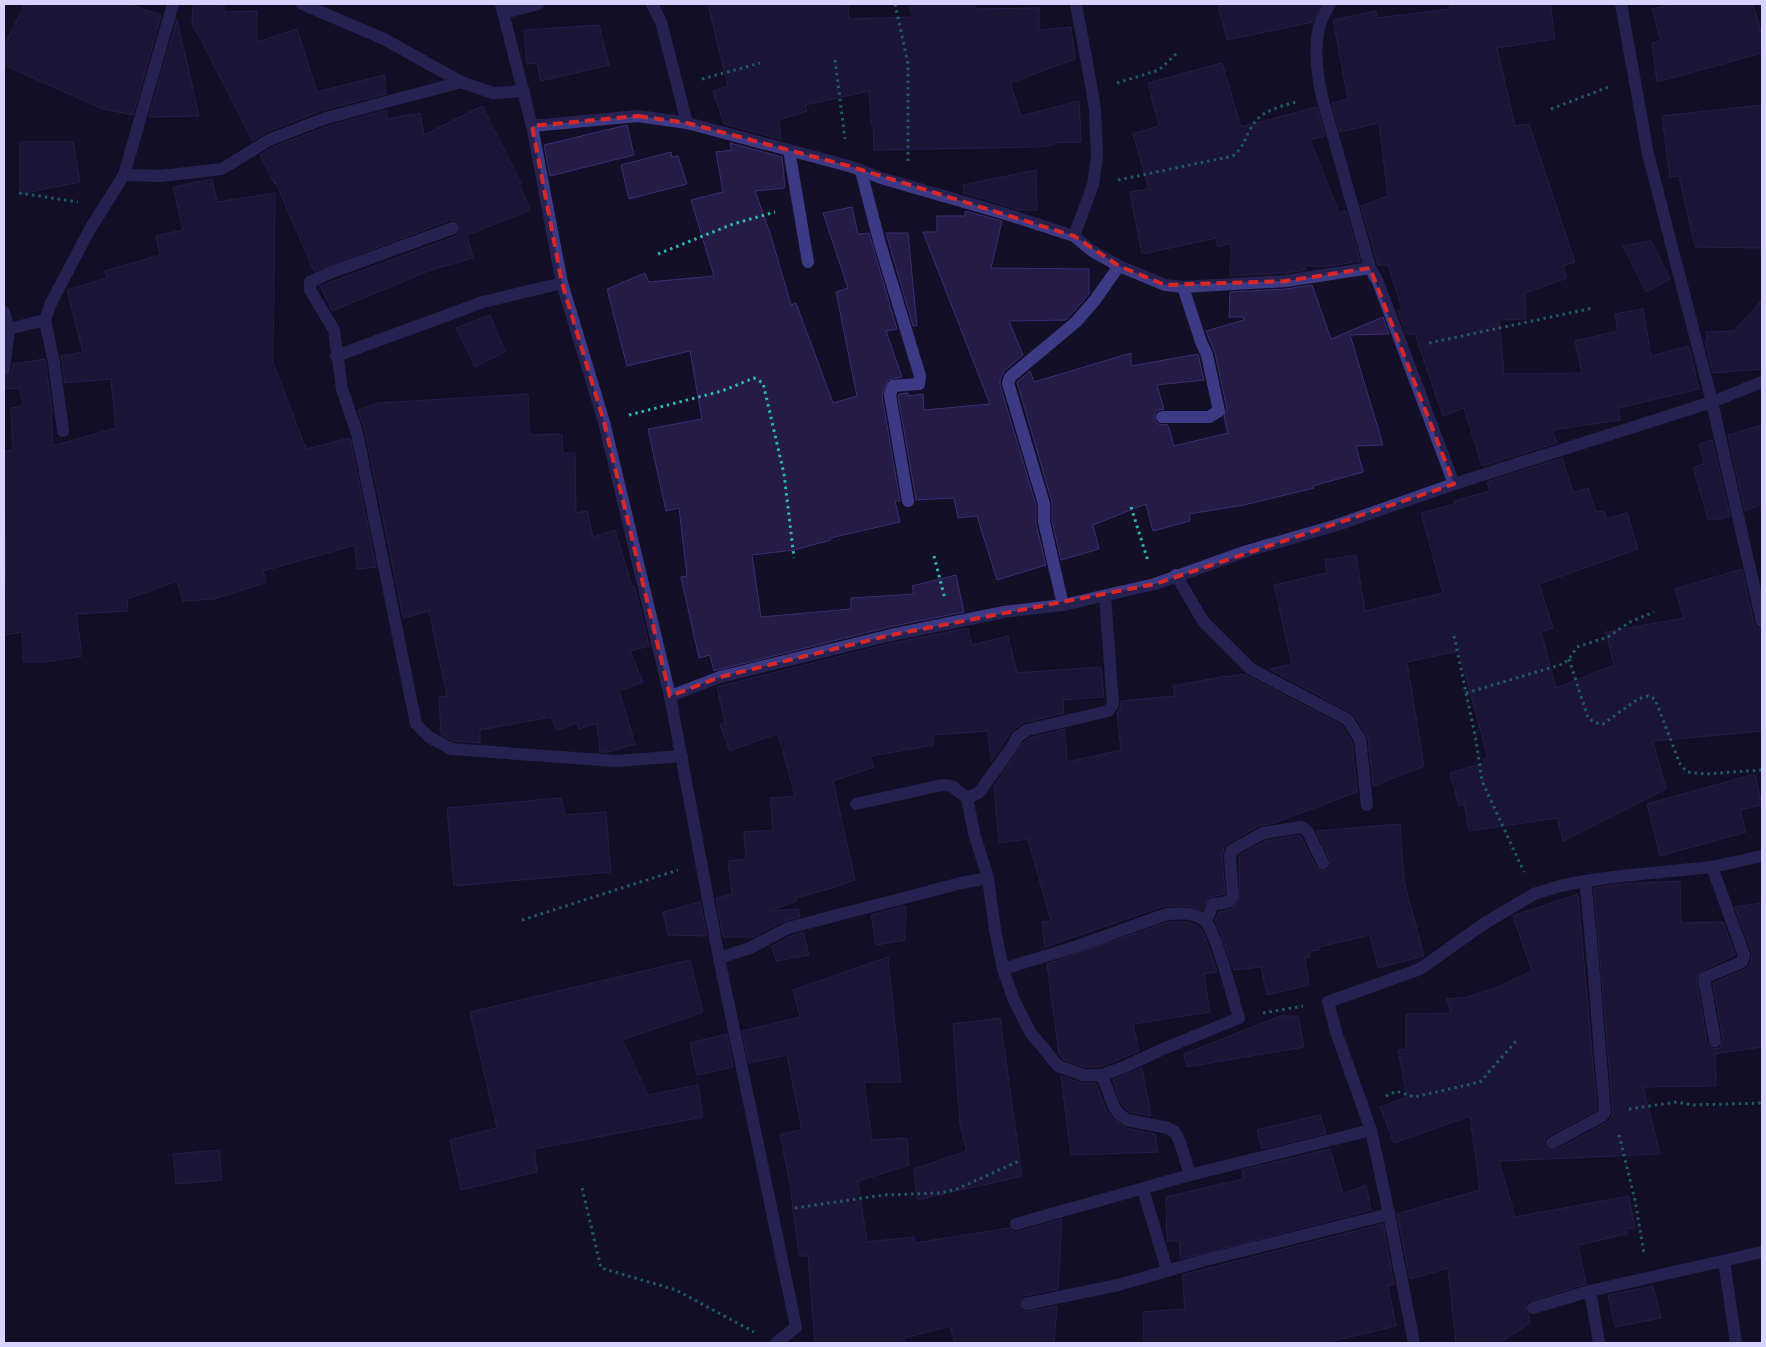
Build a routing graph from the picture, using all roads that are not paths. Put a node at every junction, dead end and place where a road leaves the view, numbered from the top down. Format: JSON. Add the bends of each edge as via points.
{"nodes":[{"id":1,"x":173,"y":4,"type":"edge"},
{"id":2,"x":302,"y":4,"type":"edge"},
{"id":3,"x":538,"y":4,"type":"edge"},
{"id":4,"x":652,"y":4,"type":"edge"},
{"id":5,"x":1076,"y":4,"type":"edge"},
{"id":6,"x":1330,"y":4,"type":"edge"},
{"id":7,"x":1621,"y":4,"type":"edge"},
{"id":8,"x":502,"y":8,"type":"edge"},
{"id":9,"x":461,"y":82,"type":"junction"},
{"id":10,"x":524,"y":91,"type":"junction"},
{"id":11,"x":687,"y":123,"type":"junction"},
{"id":12,"x":532,"y":126,"type":"junction"},
{"id":13,"x":789,"y":150,"type":"junction"},
{"id":14,"x":861,"y":171,"type":"junction"},
{"id":15,"x":124,"y":175,"type":"junction"},
{"id":16,"x":453,"y":228,"type":"dead end"},
{"id":17,"x":1074,"y":236,"type":"junction"},
{"id":18,"x":808,"y":262,"type":"dead end"},
{"id":19,"x":1119,"y":266,"type":"junction"},
{"id":20,"x":1370,"y":268,"type":"junction"},
{"id":21,"x":562,"y":283,"type":"junction"},
{"id":22,"x":1183,"y":287,"type":"junction"},
{"id":23,"x":4,"y":312,"type":"edge"},
{"id":24,"x":45,"y":320,"type":"junction"},
{"id":25,"x":9,"y":329,"type":"junction"},
{"id":26,"x":336,"y":356,"type":"junction"},
{"id":27,"x":4,"y":368,"type":"edge"},
{"id":28,"x":1762,"y":382,"type":"edge"},
{"id":29,"x":1712,"y":402,"type":"junction"},
{"id":30,"x":1162,"y":417,"type":"dead end"},
{"id":31,"x":63,"y":431,"type":"dead end"},
{"id":32,"x":1454,"y":484,"type":"junction"},
{"id":33,"x":908,"y":501,"type":"dead end"},
{"id":34,"x":1176,"y":575,"type":"junction"},
{"id":35,"x":1105,"y":596,"type":"junction"},
{"id":36,"x":1063,"y":604,"type":"junction"},
{"id":37,"x":1762,"y":622,"type":"edge"},
{"id":38,"x":670,"y":696,"type":"junction"},
{"id":39,"x":682,"y":756,"type":"junction"},
{"id":40,"x":967,"y":798,"type":"junction"},
{"id":41,"x":856,"y":804,"type":"dead end"},
{"id":42,"x":1367,"y":805,"type":"dead end"},
{"id":43,"x":1762,"y":856,"type":"edge"},
{"id":44,"x":1322,"y":863,"type":"dead end"},
{"id":45,"x":1712,"y":867,"type":"junction"},
{"id":46,"x":988,"y":878,"type":"junction"},
{"id":47,"x":1585,"y":881,"type":"junction"},
{"id":48,"x":1206,"y":921,"type":"junction"},
{"id":49,"x":719,"y":958,"type":"junction"},
{"id":50,"x":1003,"y":969,"type":"junction"},
{"id":51,"x":1715,"y":1041,"type":"dead end"},
{"id":52,"x":1102,"y":1075,"type":"junction"},
{"id":53,"x":1371,"y":1130,"type":"junction"},
{"id":54,"x":1552,"y":1144,"type":"dead end"},
{"id":55,"x":1190,"y":1175,"type":"junction"},
{"id":56,"x":1143,"y":1189,"type":"junction"},
{"id":57,"x":1390,"y":1214,"type":"junction"},
{"id":58,"x":1016,"y":1224,"type":"dead end"},
{"id":59,"x":1762,"y":1252,"type":"edge"},
{"id":60,"x":1724,"y":1261,"type":"junction"},
{"id":61,"x":1167,"y":1270,"type":"junction"},
{"id":62,"x":1590,"y":1292,"type":"junction"},
{"id":63,"x":1026,"y":1304,"type":"dead end"},
{"id":64,"x":1532,"y":1308,"type":"dead end"},
{"id":65,"x":776,"y":1343,"type":"edge"},
{"id":66,"x":1414,"y":1343,"type":"edge"},
{"id":67,"x":1599,"y":1343,"type":"edge"},
{"id":68,"x":1736,"y":1343,"type":"edge"}],
"edges":[{"from":1,"to":15,"type":"street"},
{"from":2,"to":9,"type":"street","via":[[384,39]]},
{"from":3,"to":8,"type":"street"},
{"from":4,"to":11,"type":"street","via":[[661,22]]},
{"from":5,"to":17,"type":"street","via":[[1092,90],[1097,157],[1093,185]]},
{"from":6,"to":20,"type":"street","via":[[1321,22],[1316,65]]},
{"from":7,"to":29,"type":"street","via":[[1648,154]]},
{"from":8,"to":10,"type":"street"},
{"from":9,"to":10,"type":"street","via":[[493,92]]},
{"from":9,"to":15,"type":"street","via":[[326,118],[269,140],[222,169],[160,176]]},
{"from":10,"to":12,"type":"street"},
{"from":11,"to":12,"type":"street","via":[[638,116]]},
{"from":11,"to":13,"type":"street"},
{"from":12,"to":21,"type":"street"},
{"from":13,"to":14,"type":"street"},
{"from":13,"to":18,"type":"street"},
{"from":14,"to":17,"type":"street"},
{"from":14,"to":33,"type":"street","via":[[920,376],[918,384],[893,386],[890,395]]},
{"from":15,"to":24,"type":"street","via":[[90,228]]},
{"from":16,"to":26,"type":"street","via":[[329,272],[310,282],[310,290],[334,330]]},
{"from":17,"to":19,"type":"street"},
{"from":19,"to":22,"type":"street","via":[[1165,285]]},
{"from":19,"to":36,"type":"street","via":[[1076,322],[1008,382],[1044,504],[1044,522]]},
{"from":20,"to":22,"type":"street","via":[[1286,281]]},
{"from":20,"to":32,"type":"street"},
{"from":21,"to":26,"type":"street","via":[[483,302]]},
{"from":21,"to":38,"type":"street","via":[[604,422]]},
{"from":22,"to":30,"type":"street","via":[[1207,355],[1219,411],[1209,417]]},
{"from":23,"to":25,"type":"street"},
{"from":24,"to":25,"type":"street"},
{"from":24,"to":31,"type":"street"},
{"from":25,"to":27,"type":"street"},
{"from":26,"to":39,"type":"street","via":[[356,433],[416,724],[429,738],[452,749],[616,761]]},
{"from":28,"to":29,"type":"street"},
{"from":29,"to":32,"type":"street"},
{"from":29,"to":37,"type":"street"},
{"from":32,"to":34,"type":"street"},
{"from":34,"to":35,"type":"street","via":[[1155,584]]},
{"from":34,"to":42,"type":"street","via":[[1203,620],[1251,669],[1347,719],[1360,739]]},
{"from":35,"to":36,"type":"street"},
{"from":35,"to":40,"type":"street","via":[[1113,704],[1108,711],[1027,730],[1017,737],[981,790]]},
{"from":36,"to":38,"type":"street","via":[[1004,612],[891,635],[720,677]]},
{"from":38,"to":39,"type":"street"},
{"from":39,"to":49,"type":"street"},
{"from":40,"to":41,"type":"street","via":[[952,786],[942,785]]},
{"from":40,"to":46,"type":"street"},
{"from":43,"to":45,"type":"street"},
{"from":44,"to":48,"type":"street","via":[[1308,832],[1301,828],[1263,834],[1239,845],[1232,850],[1230,857],[1232,900],[1213,904]]},
{"from":45,"to":47,"type":"street"},
{"from":45,"to":51,"type":"street","via":[[1744,955],[1742,962],[1704,978]]},
{"from":46,"to":49,"type":"street","via":[[788,928],[750,948]]},
{"from":46,"to":50,"type":"street"},
{"from":47,"to":53,"type":"street","via":[[1534,894],[1485,923],[1420,969],[1328,1002]]},
{"from":47,"to":54,"type":"street","via":[[1593,945],[1604,1112],[1608,1114]]},
{"from":48,"to":50,"type":"street","via":[[1196,915],[1167,914]]},
{"from":48,"to":52,"type":"street","via":[[1217,944],[1239,1018]]},
{"from":49,"to":65,"type":"street","via":[[796,1327]]},
{"from":50,"to":52,"type":"street","via":[[1030,1032],[1058,1066],[1082,1075]]},
{"from":52,"to":55,"type":"street","via":[[1119,1114],[1127,1120],[1175,1132]]},
{"from":53,"to":55,"type":"street"},
{"from":53,"to":57,"type":"street"},
{"from":55,"to":56,"type":"street"},
{"from":56,"to":58,"type":"street"},
{"from":56,"to":61,"type":"street"},
{"from":57,"to":61,"type":"street"},
{"from":57,"to":66,"type":"street"},
{"from":59,"to":60,"type":"street"},
{"from":60,"to":62,"type":"street"},
{"from":60,"to":68,"type":"street"},
{"from":61,"to":63,"type":"street","via":[[1118,1285]]},
{"from":62,"to":64,"type":"street"},
{"from":62,"to":67,"type":"street"}]}
